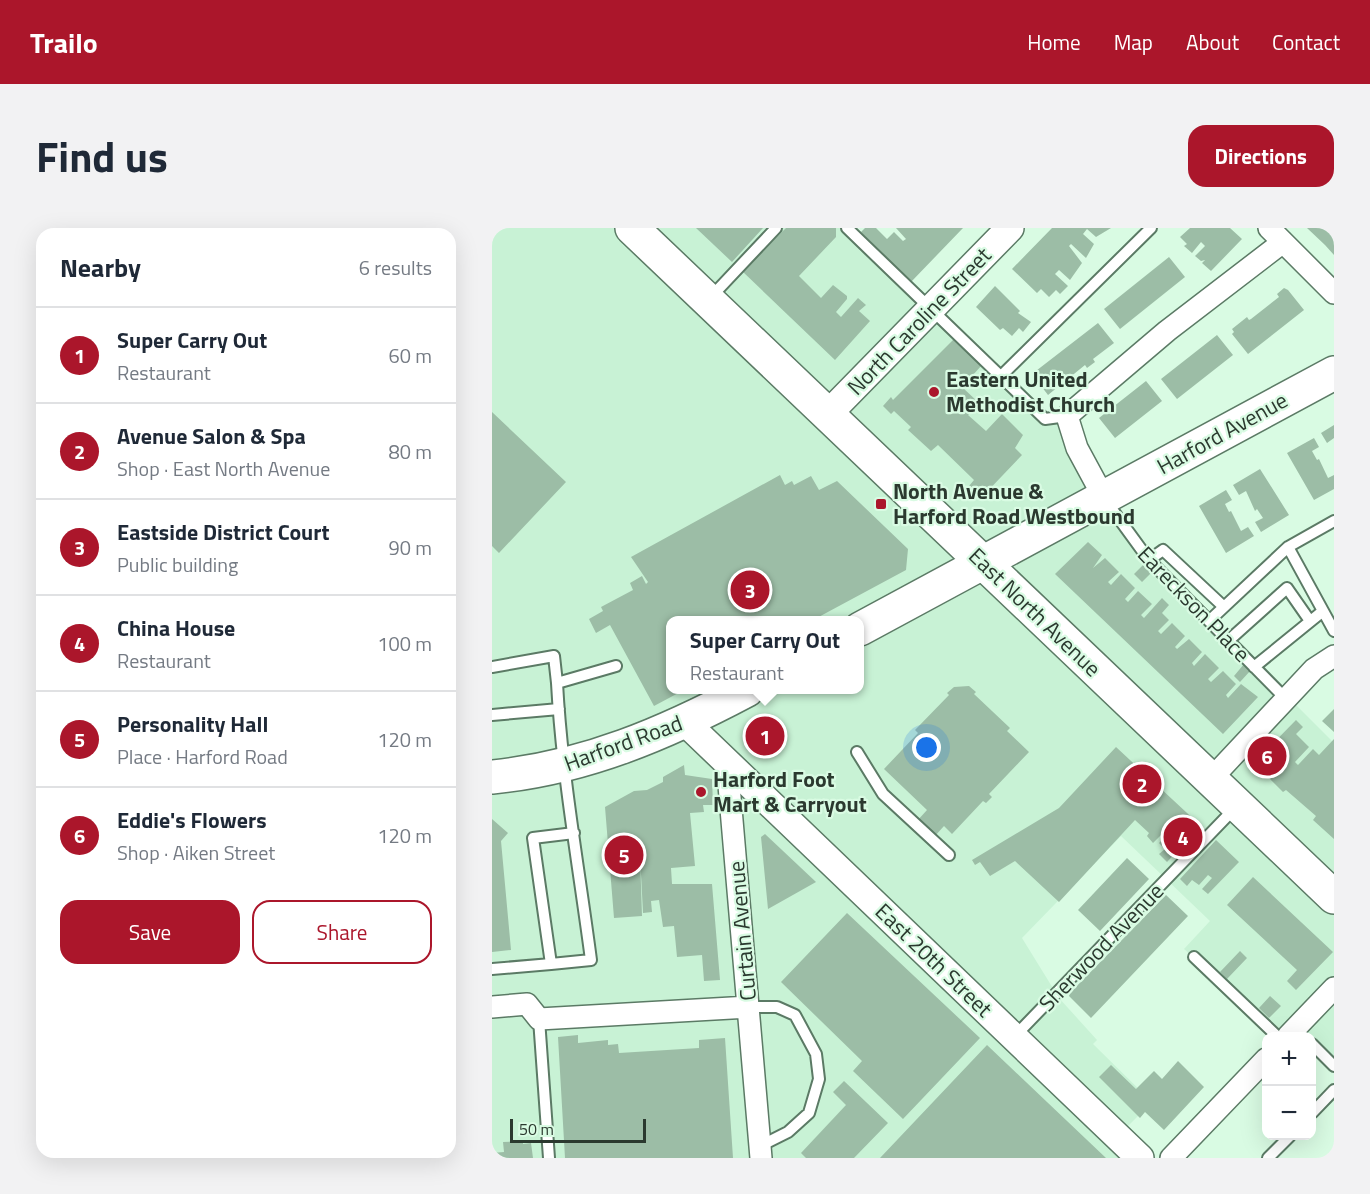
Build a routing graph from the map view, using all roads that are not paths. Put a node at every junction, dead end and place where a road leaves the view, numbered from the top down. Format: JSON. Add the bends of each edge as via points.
{"nodes":[{"id":1,"x":632,"y":228,"type":"edge"},
{"id":2,"x":776,"y":228,"type":"edge"},
{"id":3,"x":1010,"y":228,"type":"edge"},
{"id":4,"x":1151,"y":228,"type":"edge"},
{"id":5,"x":852,"y":230,"type":"edge"},
{"id":6,"x":1276,"y":235,"type":"edge"},
{"id":7,"x":1334,"y":293,"type":"edge"},
{"id":8,"x":708,"y":300,"type":"junction"},
{"id":9,"x":930,"y":310,"type":"junction"},
{"id":10,"x":1334,"y":373,"type":"edge"},
{"id":11,"x":1000,"y":377,"type":"junction"},
{"id":12,"x":828,"y":414,"type":"junction"},
{"id":13,"x":1067,"y":416,"type":"junction"},
{"id":14,"x":1104,"y":498,"type":"junction"},
{"id":15,"x":1334,"y":521,"type":"edge"},
{"id":16,"x":1288,"y":547,"type":"junction"},
{"id":17,"x":1149,"y":560,"type":"junction"},
{"id":18,"x":983,"y":563,"type":"junction"},
{"id":19,"x":1224,"y":607,"type":"junction"},
{"id":20,"x":1323,"y":611,"type":"junction"},
{"id":21,"x":1209,"y":621,"type":"junction"},
{"id":22,"x":1310,"y":621,"type":"junction"},
{"id":23,"x":864,"y":627,"type":"edge"},
{"id":24,"x":1334,"y":631,"type":"edge"},
{"id":25,"x":1228,"y":641,"type":"junction"},
{"id":26,"x":1334,"y":656,"type":"edge"},
{"id":27,"x":616,"y":666,"type":"dead end"},
{"id":28,"x":492,"y":667,"type":"edge"},
{"id":29,"x":1254,"y":667,"type":"junction"},
{"id":30,"x":557,"y":683,"type":"junction"},
{"id":31,"x":739,"y":694,"type":"edge"},
{"id":32,"x":1285,"y":698,"type":"junction"},
{"id":33,"x":559,"y":709,"type":"junction"},
{"id":34,"x":492,"y":715,"type":"edge"},
{"id":35,"x":685,"y":722,"type":"junction"},
{"id":36,"x":857,"y":752,"type":"dead end"},
{"id":37,"x":727,"y":762,"type":"junction"},
{"id":38,"x":562,"y":766,"type":"junction"},
{"id":39,"x":492,"y":777,"type":"edge"},
{"id":40,"x":1211,"y":779,"type":"junction"},
{"id":41,"x":1238,"y":805,"type":"junction"},
{"id":42,"x":574,"y":833,"type":"junction"},
{"id":43,"x":949,"y":855,"type":"dead end"},
{"id":44,"x":1334,"y":897,"type":"edge"},
{"id":45,"x":1194,"y":957,"type":"dead end"},
{"id":46,"x":551,"y":964,"type":"junction"},
{"id":47,"x":492,"y":969,"type":"edge"},
{"id":48,"x":1334,"y":988,"type":"edge"},
{"id":49,"x":492,"y":1007,"type":"edge"},
{"id":50,"x":749,"y":1007,"type":"junction"},
{"id":51,"x":539,"y":1019,"type":"junction"},
{"id":52,"x":1288,"y":1032,"type":"edge"},
{"id":53,"x":1293,"y":1032,"type":"edge"},
{"id":54,"x":1014,"y":1037,"type":"junction"},
{"id":55,"x":1316,"y":1049,"type":"edge"},
{"id":56,"x":1262,"y":1063,"type":"edge"},
{"id":57,"x":1334,"y":1066,"type":"edge"},
{"id":58,"x":1334,"y":1090,"type":"edge"},
{"id":59,"x":1316,"y":1108,"type":"edge"},
{"id":60,"x":1286,"y":1140,"type":"edge"},
{"id":61,"x":760,"y":1152,"type":"edge"},
{"id":62,"x":549,"y":1158,"type":"edge"},
{"id":63,"x":1140,"y":1158,"type":"edge"},
{"id":64,"x":1171,"y":1158,"type":"edge"},
{"id":65,"x":1268,"y":1158,"type":"edge"}],
"edges":[{"from":1,"to":8,"type":"main road","name":"East North Avenue"},
{"from":2,"to":8,"type":"lane"},
{"from":3,"to":9,"type":"street","name":"North Caroline Street"},
{"from":4,"to":11,"type":"lane"},
{"from":5,"to":9,"type":"lane"},
{"from":6,"to":7,"type":"street"},
{"from":6,"to":13,"type":"street"},
{"from":8,"to":12,"type":"main road","name":"East North Avenue"},
{"from":9,"to":11,"type":"lane"},
{"from":9,"to":12,"type":"street","name":"North Caroline Street"},
{"from":10,"to":14,"type":"main road","name":"Harford Avenue"},
{"from":11,"to":13,"type":"lane","via":[[1045,419]]},
{"from":12,"to":18,"type":"main road","name":"East North Avenue"},
{"from":13,"to":14,"type":"street","name":"Eareckson Place","via":[[1077,448]]},
{"from":14,"to":17,"type":"lane","name":"Eareckson Place"},
{"from":14,"to":18,"type":"main road","name":"Harford Avenue"},
{"from":15,"to":16,"type":"lane"},
{"from":16,"to":19,"type":"lane"},
{"from":16,"to":20,"type":"lane"},
{"from":17,"to":19,"type":"lane","via":[[1163,550]]},
{"from":17,"to":21,"type":"lane","name":"Eareckson Place"},
{"from":18,"to":23,"type":"main road"},
{"from":18,"to":40,"type":"main road","name":"East North Avenue"},
{"from":19,"to":21,"type":"lane"},
{"from":20,"to":22,"type":"lane"},
{"from":20,"to":24,"type":"lane"},
{"from":21,"to":25,"type":"lane","name":"Eareckson Place"},
{"from":22,"to":25,"type":"lane","via":[[1287,588]]},
{"from":22,"to":29,"type":"lane"},
{"from":25,"to":29,"type":"lane","name":"Eareckson Place"},
{"from":26,"to":32,"type":"street","via":[[1314,669]]},
{"from":27,"to":30,"type":"lane"},
{"from":28,"to":30,"type":"lane","via":[[554,656]]},
{"from":29,"to":32,"type":"lane","name":"Eareckson Place"},
{"from":30,"to":33,"type":"lane"},
{"from":31,"to":35,"type":"main road","name":"Harford Road"},
{"from":32,"to":40,"type":"street"},
{"from":33,"to":34,"type":"lane"},
{"from":33,"to":38,"type":"lane"},
{"from":35,"to":37,"type":"street"},
{"from":35,"to":38,"type":"main road","name":"Harford Road","via":[[632,745]]},
{"from":36,"to":43,"type":"lane","via":[[883,794]]},
{"from":37,"to":50,"type":"street","name":"Curtain Avenue"},
{"from":37,"to":54,"type":"street","name":"East 20th Street"},
{"from":38,"to":39,"type":"main road","name":"Harford Road"},
{"from":38,"to":42,"type":"lane"},
{"from":40,"to":41,"type":"main road","name":"East North Avenue"},
{"from":41,"to":44,"type":"main road","name":"East North Avenue"},
{"from":41,"to":54,"type":"lane","name":"Sherwood Avenue"},
{"from":42,"to":46,"type":"lane","via":[[591,960]]},
{"from":42,"to":46,"type":"lane","via":[[533,838]]},
{"from":45,"to":52,"type":"lane"},
{"from":46,"to":47,"type":"lane"},
{"from":48,"to":53,"type":"street"},
{"from":49,"to":51,"type":"street","via":[[527,1004]]},
{"from":50,"to":51,"type":"street"},
{"from":50,"to":61,"type":"street","name":"Curtain Avenue"},
{"from":50,"to":61,"type":"lane","via":[[777,1007],[795,1015],[816,1054],[819,1080],[809,1113]]},
{"from":51,"to":62,"type":"lane"},
{"from":54,"to":63,"type":"street","name":"East 20th Street"},
{"from":55,"to":57,"type":"lane"},
{"from":56,"to":64,"type":"street"},
{"from":58,"to":59,"type":"lane"},
{"from":60,"to":65,"type":"lane"}]}
